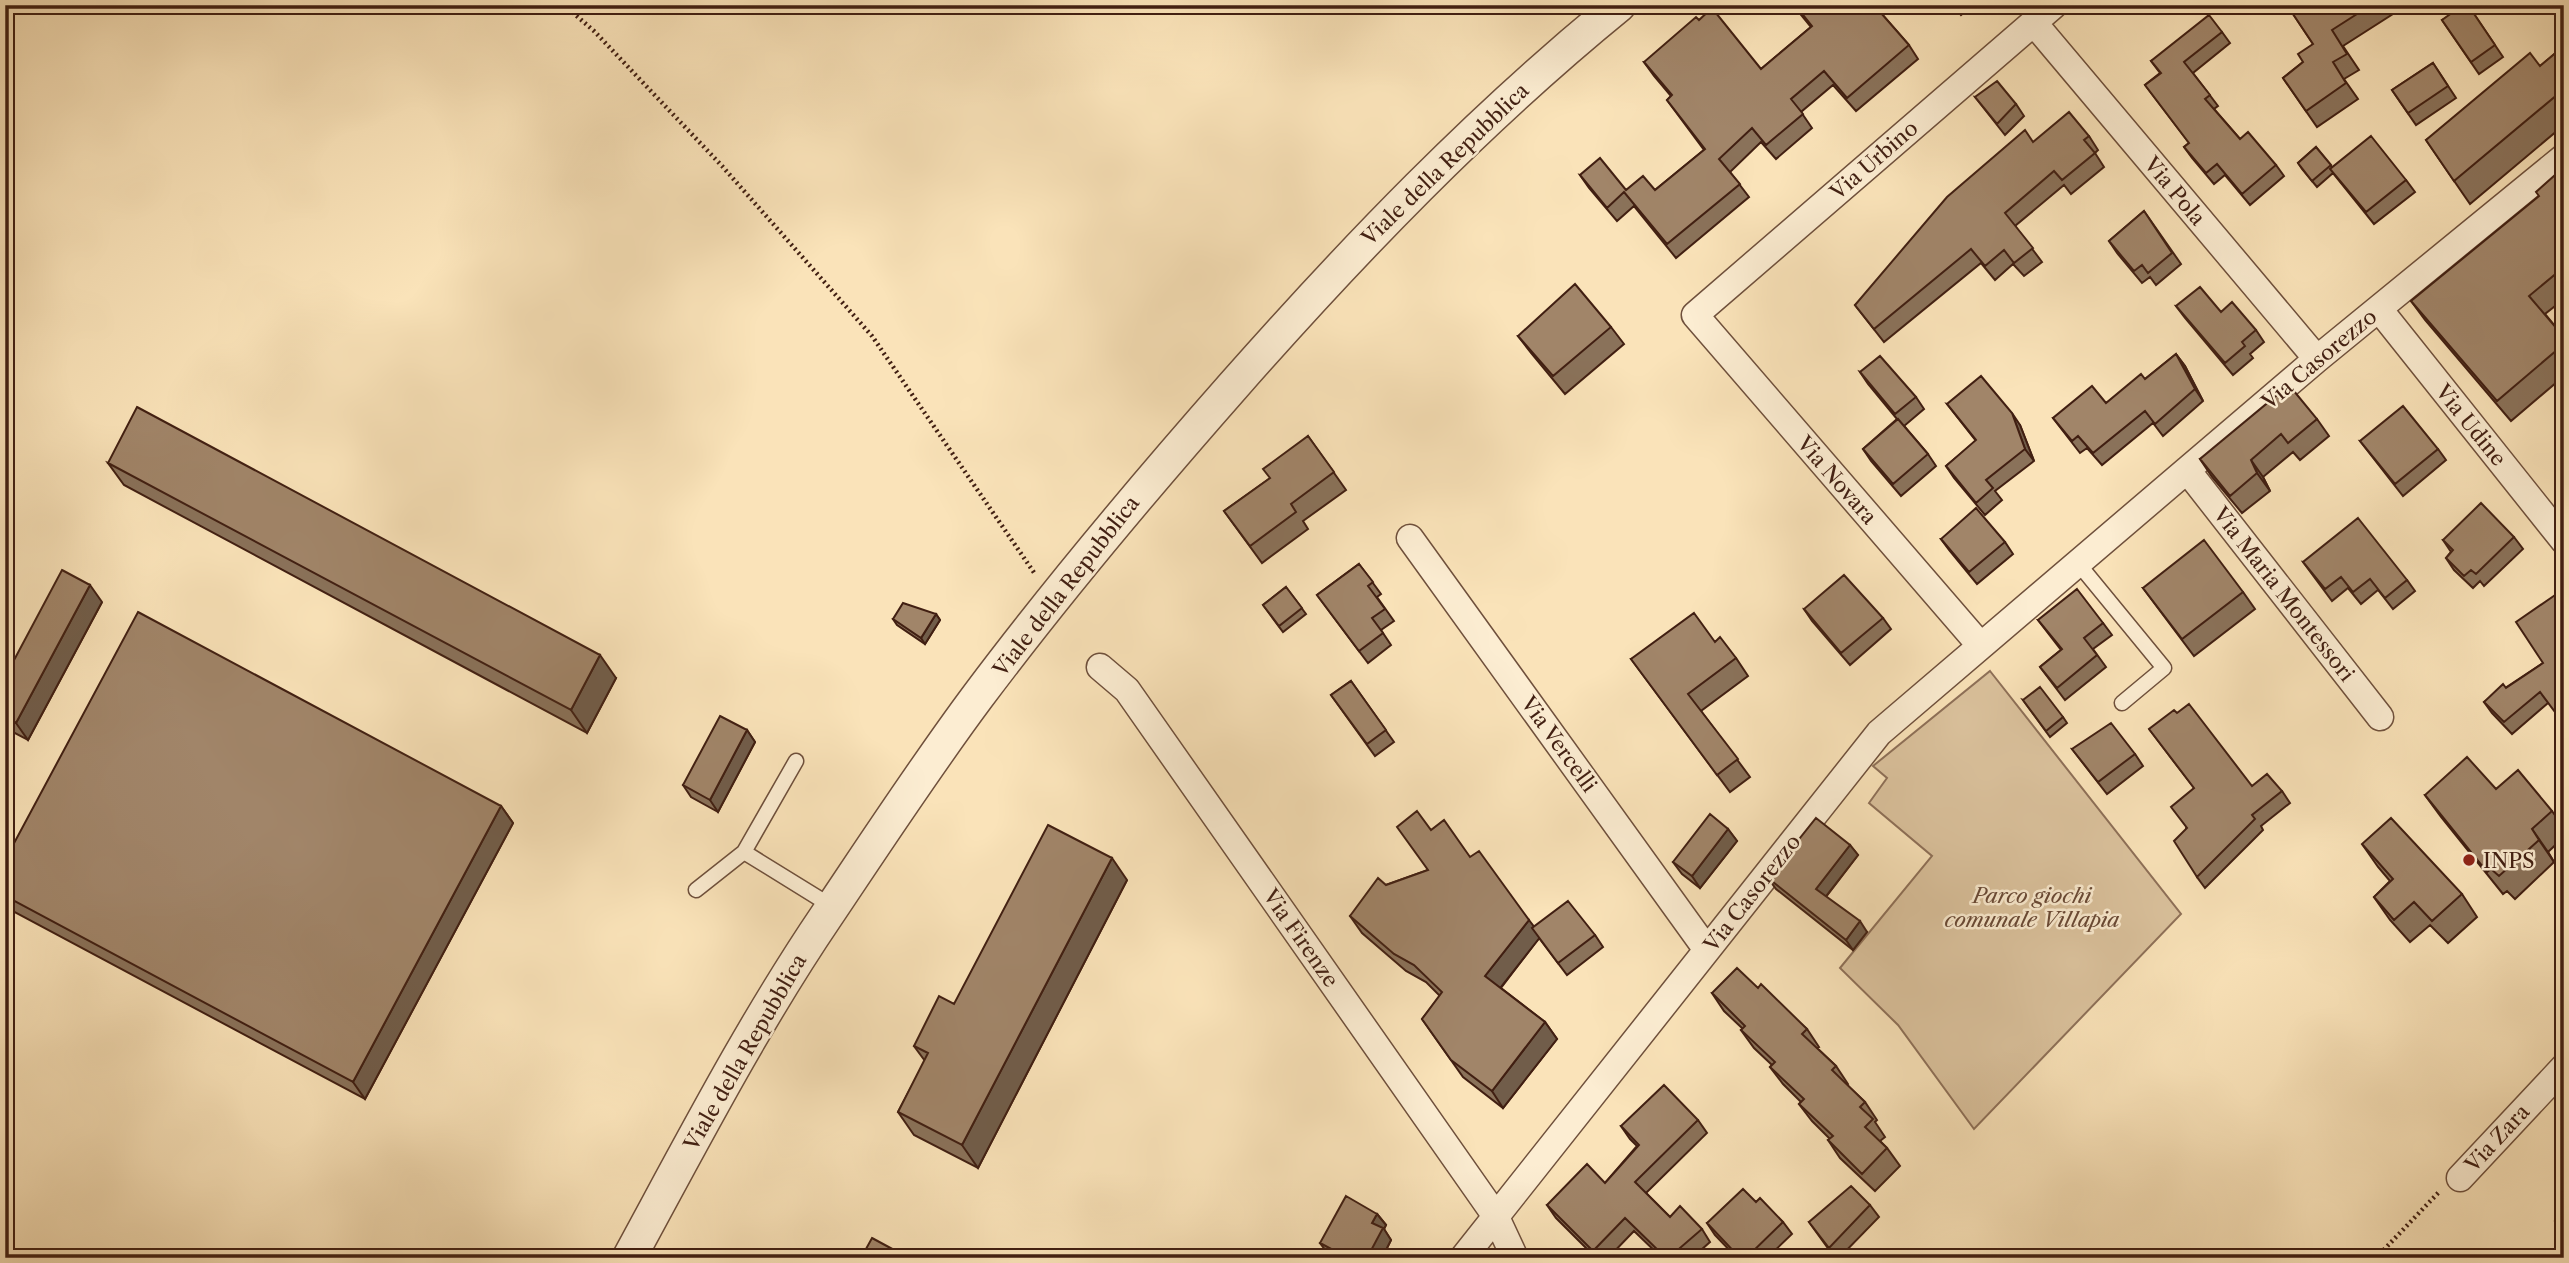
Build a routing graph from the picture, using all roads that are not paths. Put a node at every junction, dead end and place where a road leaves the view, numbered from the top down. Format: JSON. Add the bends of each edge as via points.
{"nodes":[{"id":1,"x":1619,"y":5,"type":"edge"},
{"id":2,"x":2054,"y":5,"type":"edge"},
{"id":3,"x":2034,"y":23,"type":"junction"},
{"id":4,"x":2564,"y":158,"type":"edge"},
{"id":5,"x":2379,"y":309,"type":"junction"},
{"id":6,"x":1695,"y":315,"type":"joint"},
{"id":7,"x":2318,"y":359,"type":"junction"},
{"id":8,"x":2188,"y":470,"type":"junction"},
{"id":9,"x":1410,"y":538,"type":"dead end"},
{"id":10,"x":2564,"y":541,"type":"edge"},
{"id":11,"x":2077,"y":562,"type":"junction"},
{"id":12,"x":1980,"y":645,"type":"junction"},
{"id":13,"x":1100,"y":667,"type":"dead end"},
{"id":14,"x":2122,"y":703,"type":"dead end"},
{"id":15,"x":2380,"y":718,"type":"dead end"},
{"id":16,"x":796,"y":761,"type":"dead end"},
{"id":17,"x":744,"y":852,"type":"junction"},
{"id":18,"x":696,"y":890,"type":"dead end"},
{"id":19,"x":833,"y":907,"type":"junction"},
{"id":20,"x":1707,"y":950,"type":"junction"},
{"id":21,"x":2564,"y":1067,"type":"edge"},
{"id":22,"x":2460,"y":1178,"type":"road end"},
{"id":23,"x":1495,"y":1215,"type":"junction"},
{"id":24,"x":629,"y":1258,"type":"edge"},
{"id":25,"x":1463,"y":1258,"type":"edge"},
{"id":26,"x":1515,"y":1258,"type":"edge"}],
"edges":[{"from":1,"to":19,"type":"street","name":"Viale della Repubblica","via":[[1460,146],[1349,256],[1139,494],[945,743]]},
{"from":2,"to":3,"type":"street","name":"Via Urbino"},
{"from":3,"to":6,"type":"street","name":"Via Urbino"},
{"from":3,"to":7,"type":"street","name":"Via Pola"},
{"from":4,"to":5,"type":"street","name":"Via Casorezzo"},
{"from":5,"to":7,"type":"street","name":"Via Casorezzo"},
{"from":5,"to":10,"type":"street","name":"Via Udine"},
{"from":6,"to":12,"type":"street","name":"Via Novara"},
{"from":7,"to":8,"type":"street","name":"Via Casorezzo"},
{"from":8,"to":11,"type":"street","name":"Via Casorezzo"},
{"from":8,"to":15,"type":"street","name":"Via Maria Montessori"},
{"from":9,"to":20,"type":"street","name":"Via Vercelli"},
{"from":11,"to":12,"type":"street","name":"Via Casorezzo"},
{"from":11,"to":14,"type":"lane","via":[[2164,668]]},
{"from":12,"to":20,"type":"street","name":"Via Casorezzo","via":[[1879,733]]},
{"from":13,"to":23,"type":"street","name":"Via Firenze","via":[[1127,690]]},
{"from":16,"to":17,"type":"lane"},
{"from":17,"to":18,"type":"lane"},
{"from":17,"to":19,"type":"lane"},
{"from":19,"to":24,"type":"street","name":"Viale della Repubblica","via":[[723,1084]]},
{"from":20,"to":23,"type":"street","name":"Via Casorezzo"},
{"from":21,"to":22,"type":"street","name":"Via Zara"},
{"from":23,"to":25,"type":"street","name":"Via Casorezzo"},
{"from":23,"to":26,"type":"street","name":"Via Firenze"}]}
